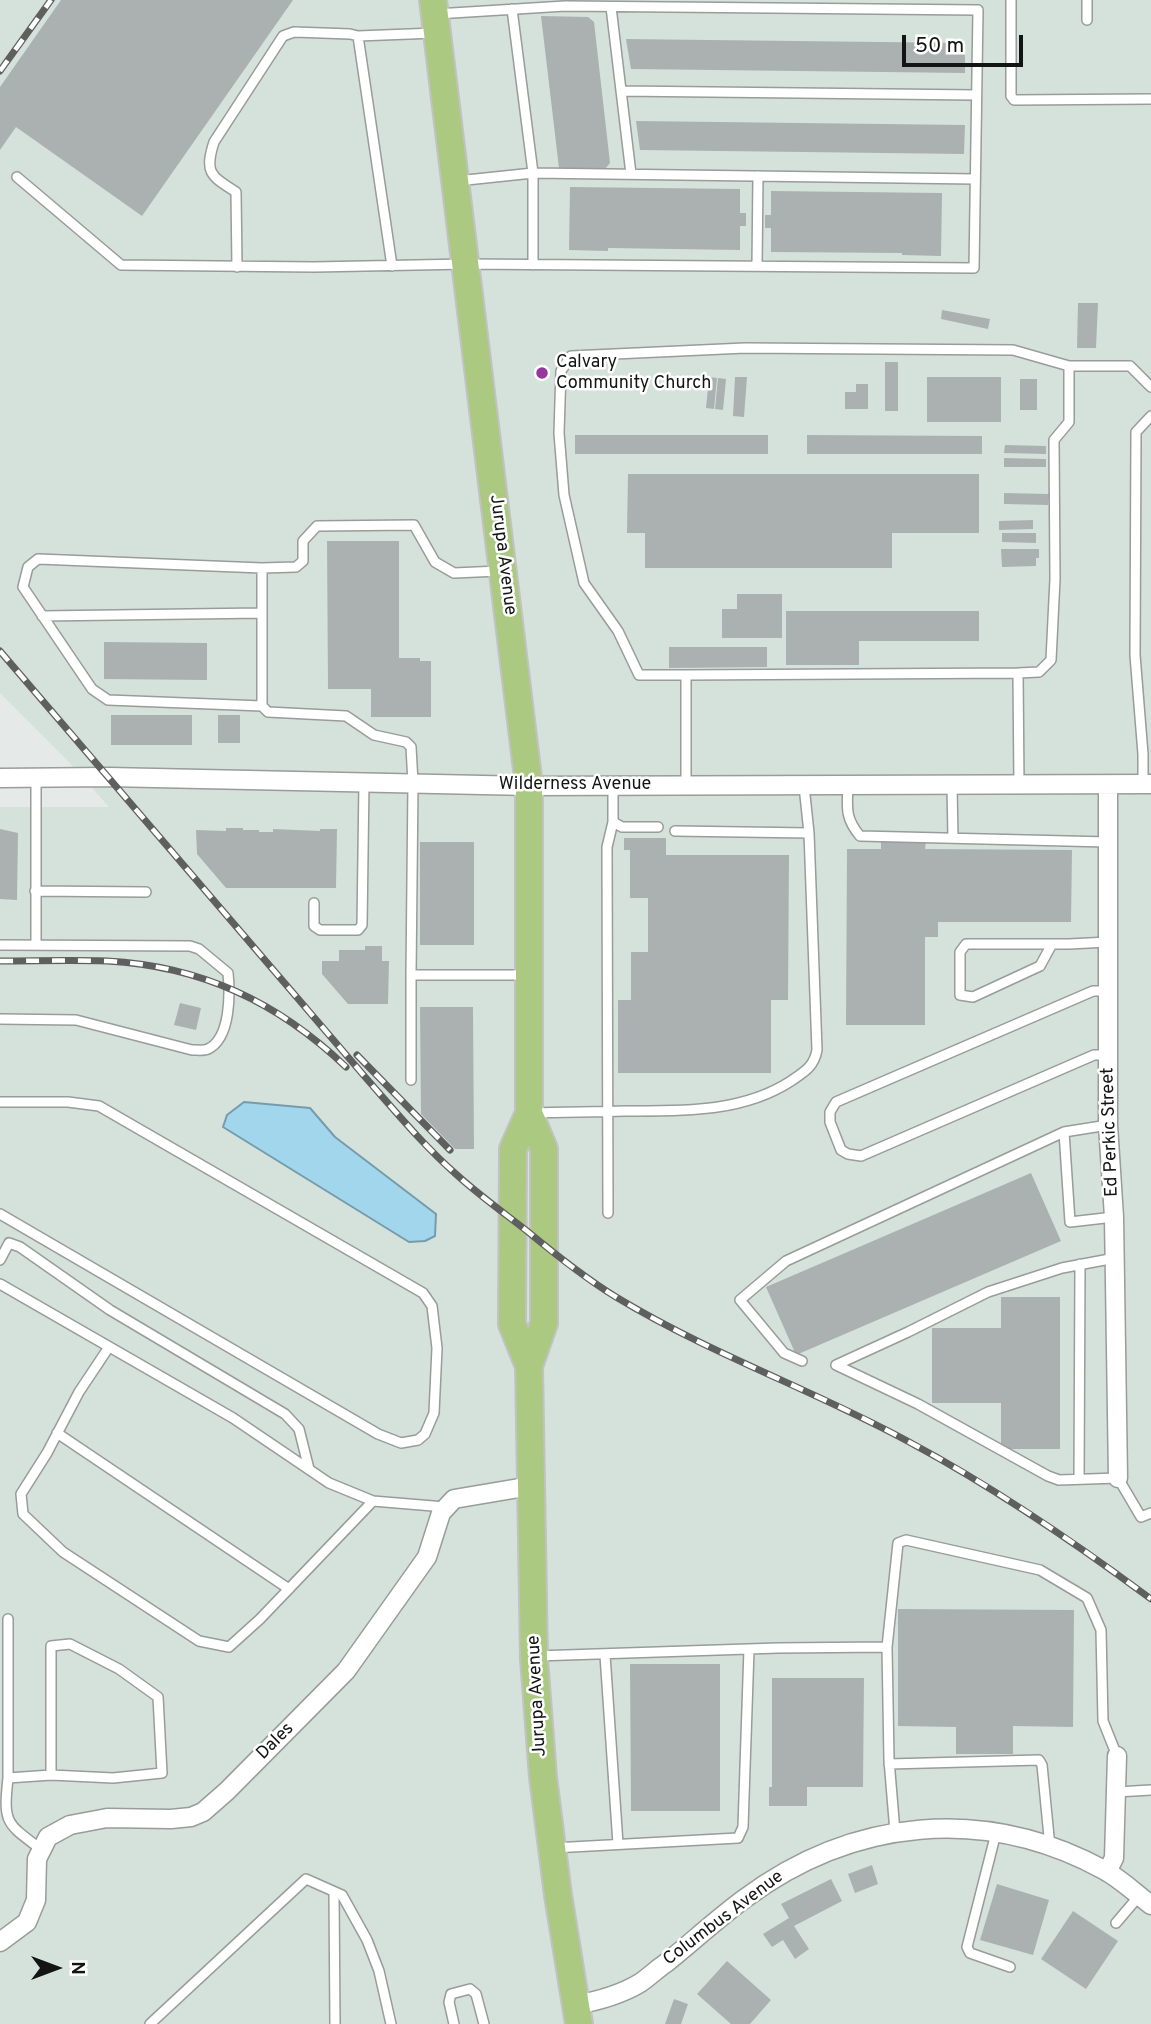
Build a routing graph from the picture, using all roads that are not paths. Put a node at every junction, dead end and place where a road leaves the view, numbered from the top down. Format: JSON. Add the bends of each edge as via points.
{"nodes":[{"id":1,"x":1011,"y":0,"type":"edge"},
{"id":2,"x":1087,"y":0,"type":"edge"},
{"id":3,"x":611,"y":7,"type":"junction"},
{"id":4,"x":512,"y":9,"type":"junction"},
{"id":5,"x":435,"y":16,"type":"edge"},
{"id":6,"x":1087,"y":20,"type":"dead end"},
{"id":7,"x":358,"y":36,"type":"junction"},
{"id":8,"x":621,"y":91,"type":"junction"},
{"id":9,"x":976,"y":95,"type":"junction"},
{"id":10,"x":1151,"y":99,"type":"edge"},
{"id":11,"x":534,"y":173,"type":"junction"},
{"id":12,"x":631,"y":174,"type":"junction"},
{"id":13,"x":758,"y":176,"type":"junction"},
{"id":14,"x":17,"y":177,"type":"dead end"},
{"id":15,"x":975,"y":178,"type":"junction"},
{"id":16,"x":455,"y":181,"type":"junction"},
{"id":17,"x":466,"y":264,"type":"junction"},
{"id":18,"x":533,"y":265,"type":"junction"},
{"id":19,"x":392,"y":266,"type":"junction"},
{"id":20,"x":757,"y":266,"type":"junction"},
{"id":21,"x":237,"y":267,"type":"junction"},
{"id":22,"x":1069,"y":366,"type":"junction"},
{"id":23,"x":1151,"y":387,"type":"edge"},
{"id":24,"x":1151,"y":416,"type":"edge"},
{"id":25,"x":262,"y":568,"type":"junction"},
{"id":26,"x":504,"y":571,"type":"junction"},
{"id":27,"x":262,"y":613,"type":"junction"},
{"id":28,"x":42,"y":616,"type":"junction"},
{"id":29,"x":1018,"y":673,"type":"junction"},
{"id":30,"x":686,"y":675,"type":"junction"},
{"id":31,"x":262,"y":706,"type":"junction"},
{"id":32,"x":1146,"y":733,"type":"edge"},
{"id":33,"x":0,"y":778,"type":"edge"},
{"id":34,"x":36,"y":778,"type":"junction"},
{"id":35,"x":364,"y":782,"type":"junction"},
{"id":36,"x":413,"y":783,"type":"junction"},
{"id":37,"x":1147,"y":784,"type":"edge"},
{"id":38,"x":529,"y":786,"type":"junction"},
{"id":39,"x":613,"y":786,"type":"junction"},
{"id":40,"x":686,"y":786,"type":"junction"},
{"id":41,"x":804,"y":786,"type":"junction"},
{"id":42,"x":848,"y":786,"type":"junction"},
{"id":43,"x":953,"y":786,"type":"junction"},
{"id":44,"x":1019,"y":786,"type":"junction"},
{"id":45,"x":1108,"y":786,"type":"junction"},
{"id":46,"x":613,"y":822,"type":"junction"},
{"id":47,"x":658,"y":827,"type":"dead end"},
{"id":48,"x":675,"y":831,"type":"dead end"},
{"id":49,"x":809,"y":833,"type":"junction"},
{"id":50,"x":953,"y":838,"type":"junction"},
{"id":51,"x":1108,"y":842,"type":"junction"},
{"id":52,"x":35,"y":891,"type":"junction"},
{"id":53,"x":146,"y":892,"type":"dead end"},
{"id":54,"x":314,"y":903,"type":"dead end"},
{"id":55,"x":1108,"y":942,"type":"junction"},
{"id":56,"x":1052,"y":944,"type":"junction"},
{"id":57,"x":0,"y":945,"type":"edge"},
{"id":58,"x":36,"y":945,"type":"junction"},
{"id":59,"x":411,"y":975,"type":"junction"},
{"id":60,"x":529,"y":975,"type":"junction"},
{"id":61,"x":1108,"y":991,"type":"junction"},
{"id":62,"x":0,"y":1019,"type":"edge"},
{"id":63,"x":1108,"y":1055,"type":"junction"},
{"id":64,"x":411,"y":1080,"type":"dead end"},
{"id":65,"x":0,"y":1102,"type":"edge"},
{"id":66,"x":607,"y":1111,"type":"junction"},
{"id":67,"x":529,"y":1113,"type":"junction"},
{"id":68,"x":1108,"y":1125,"type":"junction"},
{"id":69,"x":1064,"y":1132,"type":"junction"},
{"id":70,"x":608,"y":1213,"type":"dead end"},
{"id":71,"x":0,"y":1214,"type":"edge"},
{"id":72,"x":1114,"y":1217,"type":"junction"},
{"id":73,"x":4,"y":1242,"type":"edge"},
{"id":74,"x":1115,"y":1258,"type":"junction"},
{"id":75,"x":0,"y":1260,"type":"edge"},
{"id":76,"x":1080,"y":1264,"type":"junction"},
{"id":77,"x":0,"y":1284,"type":"edge"},
{"id":78,"x":109,"y":1347,"type":"junction"},
{"id":79,"x":802,"y":1361,"type":"dead end"},
{"id":80,"x":57,"y":1433,"type":"junction"},
{"id":81,"x":309,"y":1469,"type":"junction"},
{"id":82,"x":1118,"y":1478,"type":"junction"},
{"id":83,"x":1079,"y":1479,"type":"junction"},
{"id":84,"x":531,"y":1486,"type":"junction"},
{"id":85,"x":373,"y":1501,"type":"junction"},
{"id":86,"x":447,"y":1507,"type":"junction"},
{"id":87,"x":1151,"y":1513,"type":"edge"},
{"id":88,"x":289,"y":1589,"type":"junction"},
{"id":89,"x":8,"y":1619,"type":"dead end"},
{"id":90,"x":887,"y":1647,"type":"junction"},
{"id":91,"x":749,"y":1649,"type":"junction"},
{"id":92,"x":605,"y":1655,"type":"junction"},
{"id":93,"x":534,"y":1656,"type":"junction"},
{"id":94,"x":1117,"y":1756,"type":"joint"},
{"id":95,"x":889,"y":1764,"type":"junction"},
{"id":96,"x":51,"y":1775,"type":"junction"},
{"id":97,"x":8,"y":1779,"type":"junction"},
{"id":98,"x":1151,"y":1790,"type":"edge"},
{"id":99,"x":1116,"y":1792,"type":"junction"},
{"id":100,"x":895,"y":1832,"type":"junction"},
{"id":101,"x":996,"y":1833,"type":"junction"},
{"id":102,"x":618,"y":1844,"type":"junction"},
{"id":103,"x":1051,"y":1847,"type":"junction"},
{"id":104,"x":552,"y":1848,"type":"junction"},
{"id":105,"x":42,"y":1850,"type":"junction"},
{"id":106,"x":1107,"y":1872,"type":"junction"},
{"id":107,"x":334,"y":1892,"type":"junction"},
{"id":108,"x":1145,"y":1901,"type":"edge"},
{"id":109,"x":1116,"y":1923,"type":"dead end"},
{"id":110,"x":0,"y":1942,"type":"edge"},
{"id":111,"x":1010,"y":1968,"type":"dead end"},
{"id":112,"x":577,"y":2015,"type":"edge"},
{"id":113,"x":150,"y":2024,"type":"edge"},
{"id":114,"x":335,"y":2024,"type":"edge"},
{"id":115,"x":391,"y":2024,"type":"edge"},
{"id":116,"x":454,"y":2024,"type":"edge"},
{"id":117,"x":484,"y":2024,"type":"edge"}],
"edges":[{"from":1,"to":10,"type":"lane","via":[[1014,100]]},
{"from":2,"to":6,"type":"lane"},
{"from":3,"to":4,"type":"lane"},
{"from":3,"to":8,"type":"lane"},
{"from":3,"to":9,"type":"lane","via":[[978,10]]},
{"from":4,"to":5,"type":"lane"},
{"from":4,"to":11,"type":"lane"},
{"from":5,"to":7,"type":"lane"},
{"from":5,"to":16,"type":"main road","name":"Jurupa Avenue"},
{"from":7,"to":19,"type":"lane"},
{"from":7,"to":21,"type":"lane","via":[[294,32],[283,36],[214,142],[208,168],[236,192]]},
{"from":8,"to":9,"type":"lane"},
{"from":8,"to":12,"type":"lane"},
{"from":9,"to":15,"type":"lane"},
{"from":11,"to":12,"type":"lane"},
{"from":11,"to":16,"type":"lane"},
{"from":11,"to":18,"type":"lane"},
{"from":12,"to":13,"type":"lane"},
{"from":13,"to":15,"type":"lane"},
{"from":13,"to":20,"type":"lane"},
{"from":14,"to":21,"type":"lane","via":[[121,265]]},
{"from":15,"to":20,"type":"lane","via":[[974,268]]},
{"from":16,"to":17,"type":"main road","name":"Jurupa Avenue"},
{"from":17,"to":18,"type":"lane"},
{"from":17,"to":19,"type":"lane"},
{"from":17,"to":26,"type":"main road","name":"Jurupa Avenue"},
{"from":18,"to":20,"type":"lane"},
{"from":19,"to":21,"type":"lane"},
{"from":22,"to":23,"type":"lane","via":[[1130,366]]},
{"from":22,"to":29,"type":"lane","via":[[1069,422],[1054,440],[1051,660],[1039,672]]},
{"from":22,"to":30,"type":"lane","via":[[1013,350],[745,348],[571,356],[561,371],[559,433],[564,495],[584,583],[618,631],[639,675]]},
{"from":24,"to":32,"type":"lane","via":[[1136,432],[1135,654]]},
{"from":25,"to":26,"type":"lane","via":[[296,567],[303,561],[303,541],[317,526],[414,525],[435,562],[454,573]]},
{"from":25,"to":27,"type":"lane"},
{"from":25,"to":28,"type":"lane","via":[[38,559],[28,567],[23,587]]},
{"from":26,"to":38,"type":"main road","name":"Jurupa Avenue"},
{"from":27,"to":28,"type":"lane"},
{"from":27,"to":31,"type":"lane"},
{"from":28,"to":31,"type":"lane","via":[[92,689],[108,699]]},
{"from":29,"to":30,"type":"lane"},
{"from":29,"to":44,"type":"lane"},
{"from":30,"to":40,"type":"lane"},
{"from":31,"to":36,"type":"lane","via":[[268,712],[346,716],[374,735],[406,742],[411,747]]},
{"from":32,"to":37,"type":"lane"},
{"from":33,"to":34,"type":"street","name":"Wilderness Avenue"},
{"from":34,"to":35,"type":"street","name":"Wilderness Avenue"},
{"from":34,"to":52,"type":"lane"},
{"from":35,"to":36,"type":"street","name":"Wilderness Avenue"},
{"from":35,"to":54,"type":"lane","via":[[362,925],[358,930],[320,930],[314,926]]},
{"from":36,"to":38,"type":"street","name":"Wilderness Avenue"},
{"from":36,"to":59,"type":"lane"},
{"from":37,"to":45,"type":"street","name":"Wilderness Avenue"},
{"from":38,"to":39,"type":"street","name":"Wilderness Avenue"},
{"from":38,"to":60,"type":"main road","name":"Jurupa Avenue"},
{"from":39,"to":40,"type":"street","name":"Wilderness Avenue"},
{"from":39,"to":46,"type":"lane"},
{"from":40,"to":41,"type":"street","name":"Wilderness Avenue"},
{"from":41,"to":42,"type":"street","name":"Wilderness Avenue"},
{"from":41,"to":49,"type":"lane"},
{"from":42,"to":43,"type":"street","name":"Wilderness Avenue"},
{"from":42,"to":50,"type":"lane","via":[[847,815],[860,835]]},
{"from":43,"to":44,"type":"street","name":"Wilderness Avenue"},
{"from":43,"to":50,"type":"lane"},
{"from":44,"to":45,"type":"street","name":"Wilderness Avenue"},
{"from":45,"to":51,"type":"street","name":"Ed Perkic Street"},
{"from":46,"to":47,"type":"lane","via":[[622,827]]},
{"from":46,"to":66,"type":"lane","via":[[607,847]]},
{"from":48,"to":49,"type":"lane"},
{"from":49,"to":66,"type":"lane","via":[[815,1060],[780,1088],[750,1101],[689,1111]]},
{"from":50,"to":51,"type":"lane"},
{"from":51,"to":55,"type":"street","name":"Ed Perkic Street"},
{"from":52,"to":53,"type":"lane"},
{"from":52,"to":58,"type":"lane"},
{"from":55,"to":56,"type":"lane"},
{"from":55,"to":61,"type":"street","name":"Ed Perkic Street"},
{"from":56,"to":56,"type":"lane","via":[[966,944],[960,952],[960,995],[973,998],[1040,966]]},
{"from":57,"to":58,"type":"lane"},
{"from":58,"to":62,"type":"lane","via":[[199,949],[228,973],[230,989],[220,1040],[207,1050],[192,1050],[76,1020]]},
{"from":59,"to":60,"type":"lane"},
{"from":59,"to":64,"type":"lane"},
{"from":60,"to":67,"type":"main road","name":"Jurupa Avenue"},
{"from":61,"to":63,"type":"street","name":"Ed Perkic Street"},
{"from":61,"to":63,"type":"lane","via":[[1093,990],[836,1102],[830,1122],[841,1150],[861,1156],[1094,1055]]},
{"from":63,"to":68,"type":"street","name":"Ed Perkic Street"},
{"from":65,"to":71,"type":"lane","via":[[99,1106],[423,1293],[432,1306],[437,1348],[434,1413],[425,1434],[401,1443],[378,1434]]},
{"from":66,"to":67,"type":"lane"},
{"from":66,"to":70,"type":"lane"},
{"from":67,"to":84,"type":"main road","name":"Jurupa Avenue","via":[[513,1149],[512,1324],[530,1366]]},
{"from":68,"to":69,"type":"lane"},
{"from":68,"to":72,"type":"street","name":"Ed Perkic Street"},
{"from":69,"to":72,"type":"lane","via":[[1070,1222]]},
{"from":69,"to":79,"type":"lane","via":[[786,1261],[740,1300],[784,1353]]},
{"from":72,"to":74,"type":"street","name":"Ed Perkic Street"},
{"from":73,"to":75,"type":"lane"},
{"from":73,"to":81,"type":"lane","via":[[20,1247],[110,1310],[285,1415],[299,1429]]},
{"from":74,"to":76,"type":"lane"},
{"from":74,"to":82,"type":"street","name":"Ed Perkic Street"},
{"from":76,"to":83,"type":"lane"},
{"from":76,"to":83,"type":"lane","via":[[988,1292],[836,1365],[1048,1476]]},
{"from":77,"to":78,"type":"lane"},
{"from":78,"to":80,"type":"lane"},
{"from":78,"to":81,"type":"lane","via":[[233,1418]]},
{"from":80,"to":88,"type":"lane"},
{"from":80,"to":88,"type":"lane","via":[[21,1494],[23,1514],[63,1552],[199,1640],[229,1647]]},
{"from":81,"to":85,"type":"lane","via":[[328,1483]]},
{"from":82,"to":83,"type":"lane"},
{"from":82,"to":87,"type":"lane","via":[[1141,1517]]},
{"from":84,"to":86,"type":"street","via":[[454,1499]]},
{"from":84,"to":93,"type":"main road","name":"Jurupa Avenue"},
{"from":85,"to":86,"type":"lane"},
{"from":85,"to":88,"type":"lane"},
{"from":86,"to":105,"type":"street","name":"Dales","via":[[427,1557],[346,1671],[203,1812],[172,1819],[107,1818],[70,1825],[48,1838]]},
{"from":89,"to":97,"type":"lane"},
{"from":90,"to":91,"type":"lane"},
{"from":90,"to":94,"type":"lane","via":[[898,1543],[906,1540],[1040,1570],[1087,1598],[1101,1630],[1103,1721]]},
{"from":90,"to":95,"type":"lane"},
{"from":91,"to":92,"type":"lane"},
{"from":91,"to":102,"type":"lane","via":[[743,1827],[738,1838]]},
{"from":92,"to":93,"type":"lane"},
{"from":92,"to":102,"type":"lane"},
{"from":93,"to":104,"type":"main road","name":"Jurupa Avenue"},
{"from":94,"to":99,"type":"street"},
{"from":95,"to":100,"type":"lane"},
{"from":95,"to":103,"type":"lane","via":[[1039,1760]]},
{"from":96,"to":96,"type":"lane","via":[[113,1778],[162,1773],[158,1697],[119,1669],[69,1644],[51,1646]]},
{"from":96,"to":97,"type":"lane"},
{"from":97,"to":105,"type":"lane","via":[[5,1807],[11,1827]]},
{"from":98,"to":99,"type":"lane"},
{"from":99,"to":106,"type":"street","via":[[1114,1858]]},
{"from":100,"to":101,"type":"street","name":"Columbus Avenue","via":[[951,1829]]},
{"from":100,"to":112,"type":"street","name":"Columbus Avenue","via":[[804,1861],[772,1879],[640,1983]]},
{"from":101,"to":103,"type":"street","name":"Columbus Avenue"},
{"from":101,"to":111,"type":"lane","via":[[967,1947],[970,1954]]},
{"from":102,"to":104,"type":"lane"},
{"from":103,"to":106,"type":"street","name":"Columbus Avenue"},
{"from":104,"to":112,"type":"main road","name":"Jurupa Avenue"},
{"from":105,"to":110,"type":"street","via":[[37,1859],[37,1900],[27,1922]]},
{"from":106,"to":108,"type":"street","name":"Columbus Avenue"},
{"from":107,"to":113,"type":"lane","via":[[306,1879]]},
{"from":107,"to":114,"type":"lane"},
{"from":107,"to":115,"type":"lane","via":[[342,1895],[367,1940]]},
{"from":108,"to":109,"type":"lane"},
{"from":116,"to":117,"type":"lane","via":[[451,1994],[470,1989],[476,1994]]}]}
